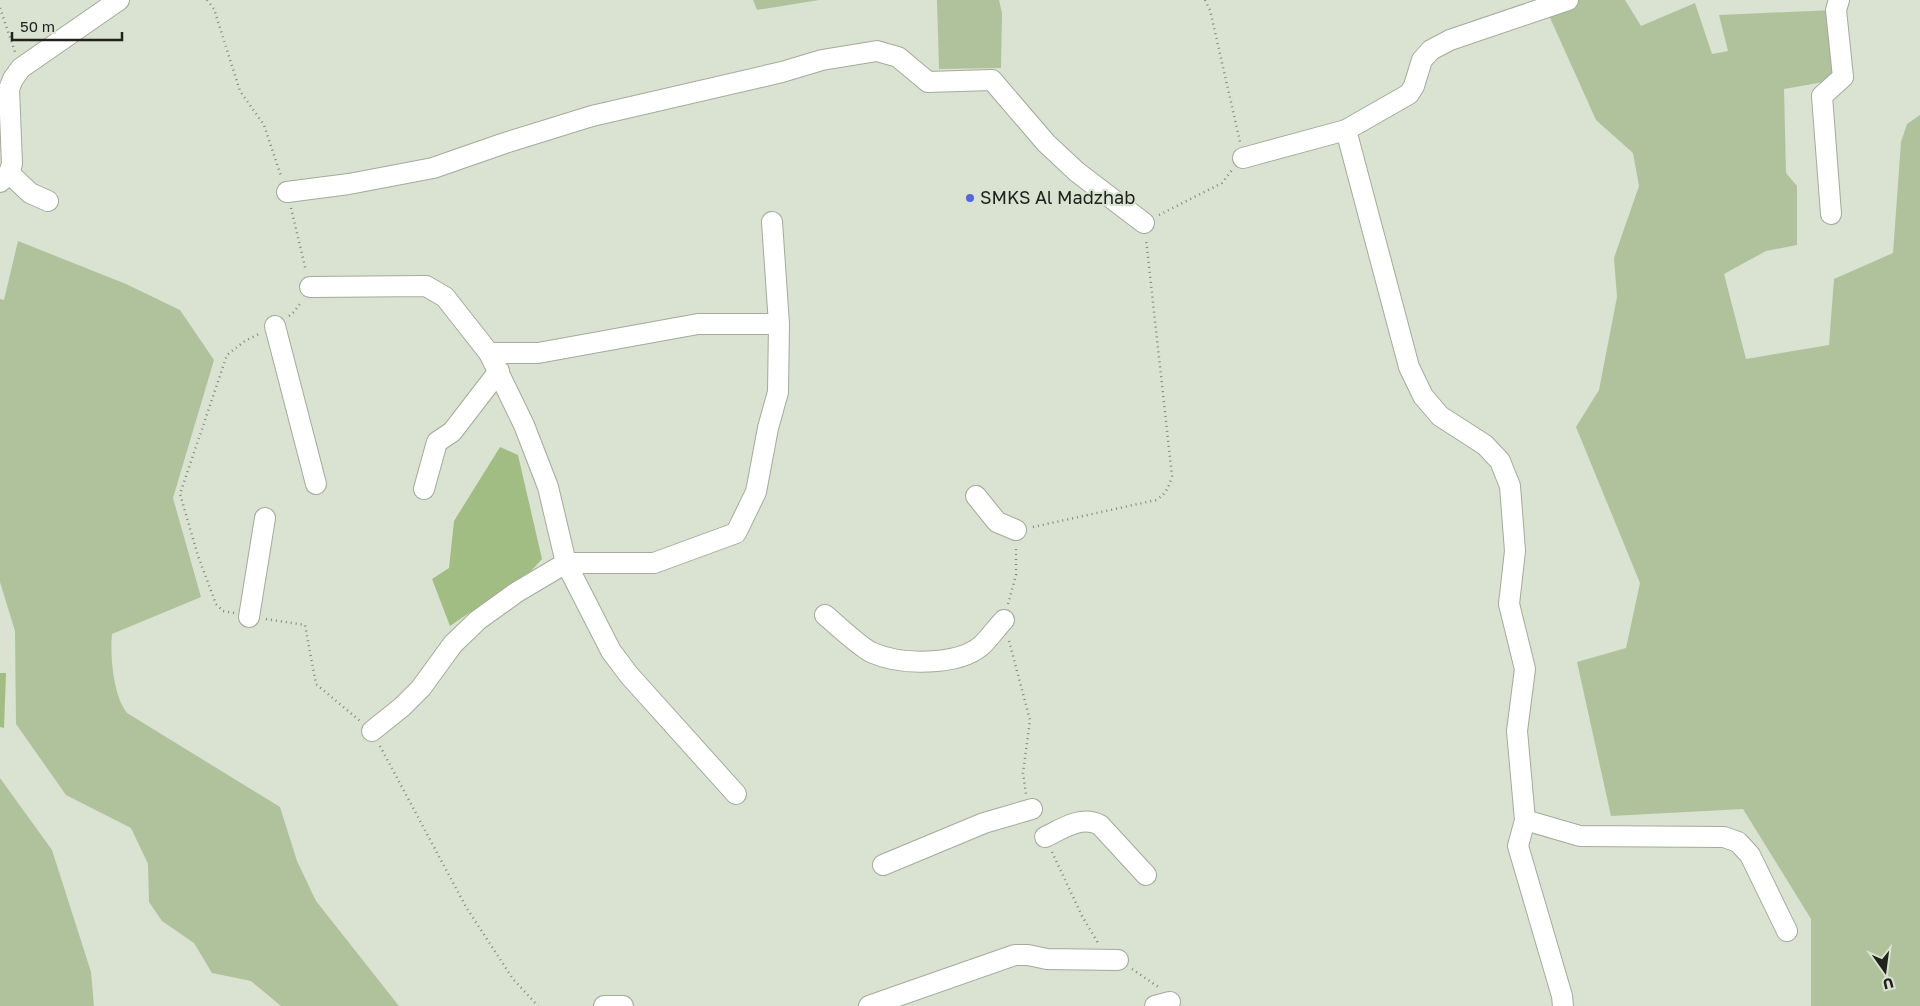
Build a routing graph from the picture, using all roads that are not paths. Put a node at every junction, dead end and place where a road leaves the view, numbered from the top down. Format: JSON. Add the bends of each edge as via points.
{"nodes":[{"id":1,"x":119,"y":0,"type":"edge"},
{"id":2,"x":1568,"y":0,"type":"edge"},
{"id":3,"x":1839,"y":0,"type":"edge"},
{"id":4,"x":1346,"y":130,"type":"junction"},
{"id":5,"x":1243,"y":158,"type":"road end"},
{"id":6,"x":5,"y":178,"type":"edge"},
{"id":7,"x":287,"y":192,"type":"road end"},
{"id":8,"x":48,"y":201,"type":"dead end"},
{"id":9,"x":1831,"y":214,"type":"dead end"},
{"id":10,"x":772,"y":222,"type":"dead end"},
{"id":11,"x":1144,"y":223,"type":"road end"},
{"id":12,"x":310,"y":288,"type":"road end"},
{"id":13,"x":779,"y":324,"type":"junction"},
{"id":14,"x":275,"y":326,"type":"road end"},
{"id":15,"x":489,"y":353,"type":"junction"},
{"id":16,"x":498,"y":371,"type":"junction"},
{"id":17,"x":316,"y":484,"type":"dead end"},
{"id":18,"x":424,"y":489,"type":"dead end"},
{"id":19,"x":976,"y":496,"type":"dead end"},
{"id":20,"x":265,"y":518,"type":"dead end"},
{"id":21,"x":1016,"y":530,"type":"road end"},
{"id":22,"x":566,"y":563,"type":"junction"},
{"id":23,"x":825,"y":615,"type":"dead end"},
{"id":24,"x":249,"y":617,"type":"road end"},
{"id":25,"x":1004,"y":620,"type":"road end"},
{"id":26,"x":372,"y":731,"type":"road end"},
{"id":27,"x":736,"y":794,"type":"dead end"},
{"id":28,"x":1032,"y":809,"type":"road end"},
{"id":29,"x":1525,"y":820,"type":"junction"},
{"id":30,"x":1045,"y":837,"type":"road end"},
{"id":31,"x":883,"y":865,"type":"dead end"},
{"id":32,"x":1146,"y":874,"type":"dead end"},
{"id":33,"x":1787,"y":931,"type":"dead end"},
{"id":34,"x":1118,"y":960,"type":"road end"},
{"id":35,"x":604,"y":1006,"type":"edge"},
{"id":36,"x":623,"y":1006,"type":"edge"},
{"id":37,"x":870,"y":1006,"type":"edge"},
{"id":38,"x":1563,"y":1006,"type":"edge"}],
"edges":[{"from":1,"to":6,"type":"street","via":[[21,68],[12,79],[9,89],[12,164]]},
{"from":2,"to":4,"type":"street","via":[[1450,40],[1431,50],[1422,60],[1409,94]]},
{"from":3,"to":9,"type":"street","via":[[1836,10],[1843,77],[1822,96]]},
{"from":4,"to":5,"type":"street"},
{"from":4,"to":29,"type":"street","via":[[1409,367],[1423,396],[1440,416],[1485,445],[1500,461],[1510,486],[1515,551],[1509,604],[1526,668],[1517,731]]},
{"from":6,"to":8,"type":"street"},
{"from":7,"to":11,"type":"street","via":[[433,168],[592,116],[822,60],[877,51],[898,57],[928,82],[992,80],[1058,155]]},
{"from":10,"to":13,"type":"street"},
{"from":12,"to":15,"type":"street","via":[[426,286],[445,297]]},
{"from":13,"to":15,"type":"street","via":[[698,324],[538,353]]},
{"from":13,"to":22,"type":"street","via":[[778,392],[756,492],[736,534],[654,563]]},
{"from":14,"to":17,"type":"street"},
{"from":15,"to":16,"type":"street"},
{"from":16,"to":18,"type":"street","via":[[452,432],[437,442]]},
{"from":16,"to":22,"type":"street","via":[[524,425],[548,487]]},
{"from":19,"to":21,"type":"street","via":[[997,522]]},
{"from":20,"to":24,"type":"street"},
{"from":22,"to":26,"type":"street","via":[[478,620],[453,644],[421,688]]},
{"from":22,"to":27,"type":"street","via":[[611,652]]},
{"from":23,"to":25,"type":"street","via":[[872,653],[935,661],[958,657],[980,647]]},
{"from":28,"to":31,"type":"street","via":[[984,823]]},
{"from":29,"to":33,"type":"street","via":[[1580,836],[1724,838],[1738,842],[1750,855]]},
{"from":29,"to":38,"type":"street","via":[[1518,846]]},
{"from":30,"to":32,"type":"street","via":[[1077,822],[1094,821]]},
{"from":34,"to":37,"type":"street","via":[[1015,956]]},
{"from":35,"to":36,"type":"street"}]}
